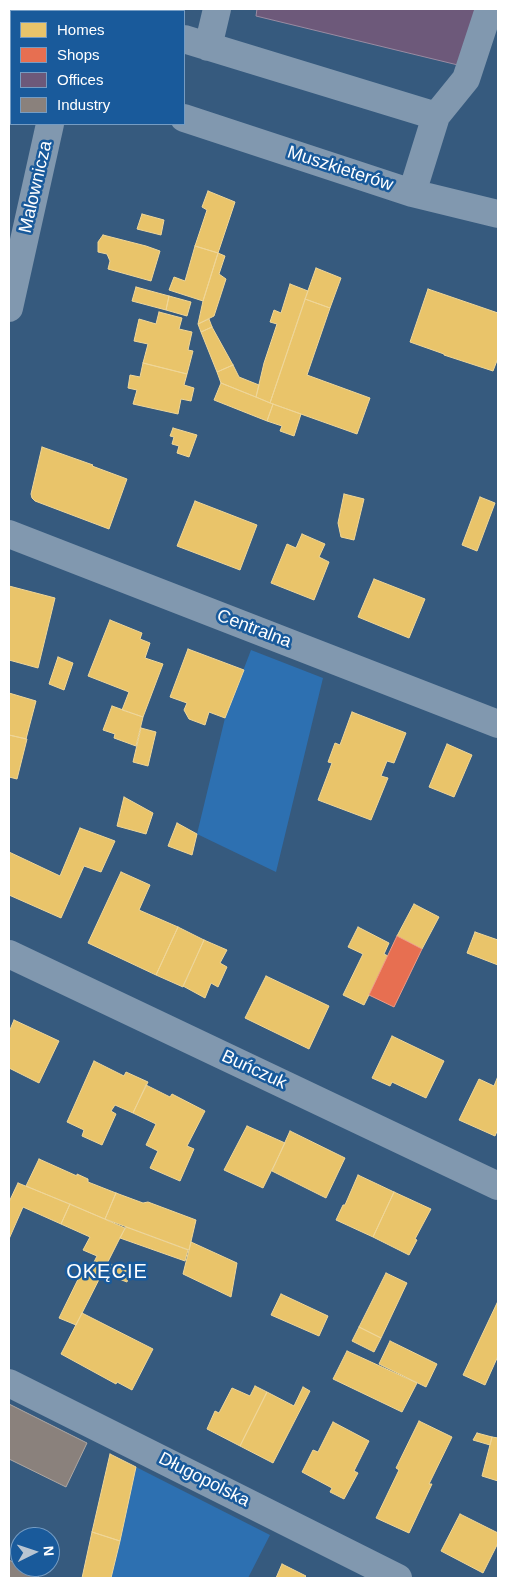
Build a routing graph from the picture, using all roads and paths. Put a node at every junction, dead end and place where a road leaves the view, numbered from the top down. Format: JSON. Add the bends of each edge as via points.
{"nodes":[{"id":1,"x":217,"y":9,"type":"edge"},
{"id":2,"x":489,"y":9,"type":"edge"},
{"id":3,"x":196,"y":43,"type":"edge"},
{"id":4,"x":436,"y":116,"type":"junction"},
{"id":5,"x":185,"y":118,"type":"edge"},
{"id":6,"x":50,"y":125,"type":"edge"},
{"id":7,"x":412,"y":193,"type":"junction"},
{"id":8,"x":498,"y":214,"type":"edge"},
{"id":9,"x":9,"y":308,"type":"edge"},
{"id":10,"x":9,"y":534,"type":"edge"},
{"id":11,"x":498,"y":724,"type":"edge"},
{"id":12,"x":9,"y":954,"type":"edge"},
{"id":13,"x":498,"y":1186,"type":"edge"},
{"id":14,"x":9,"y":1382,"type":"edge"},
{"id":15,"x":398,"y":1578,"type":"edge"}],
"edges":[{"from":1,"to":3,"type":"street"},
{"from":2,"to":4,"type":"street","via":[[466,79]]},
{"from":3,"to":4,"type":"street"},
{"from":4,"to":7,"type":"street"},
{"from":5,"to":7,"type":"street","name":"Muszkieterów"},
{"from":6,"to":9,"type":"street","name":"Malownicza"},
{"from":7,"to":8,"type":"street","name":"Muszkieterów"},
{"from":10,"to":11,"type":"street","name":"Centralna"},
{"from":12,"to":13,"type":"street","name":"Buńczuk"},
{"from":14,"to":15,"type":"street","name":"Długopolska"}]}
